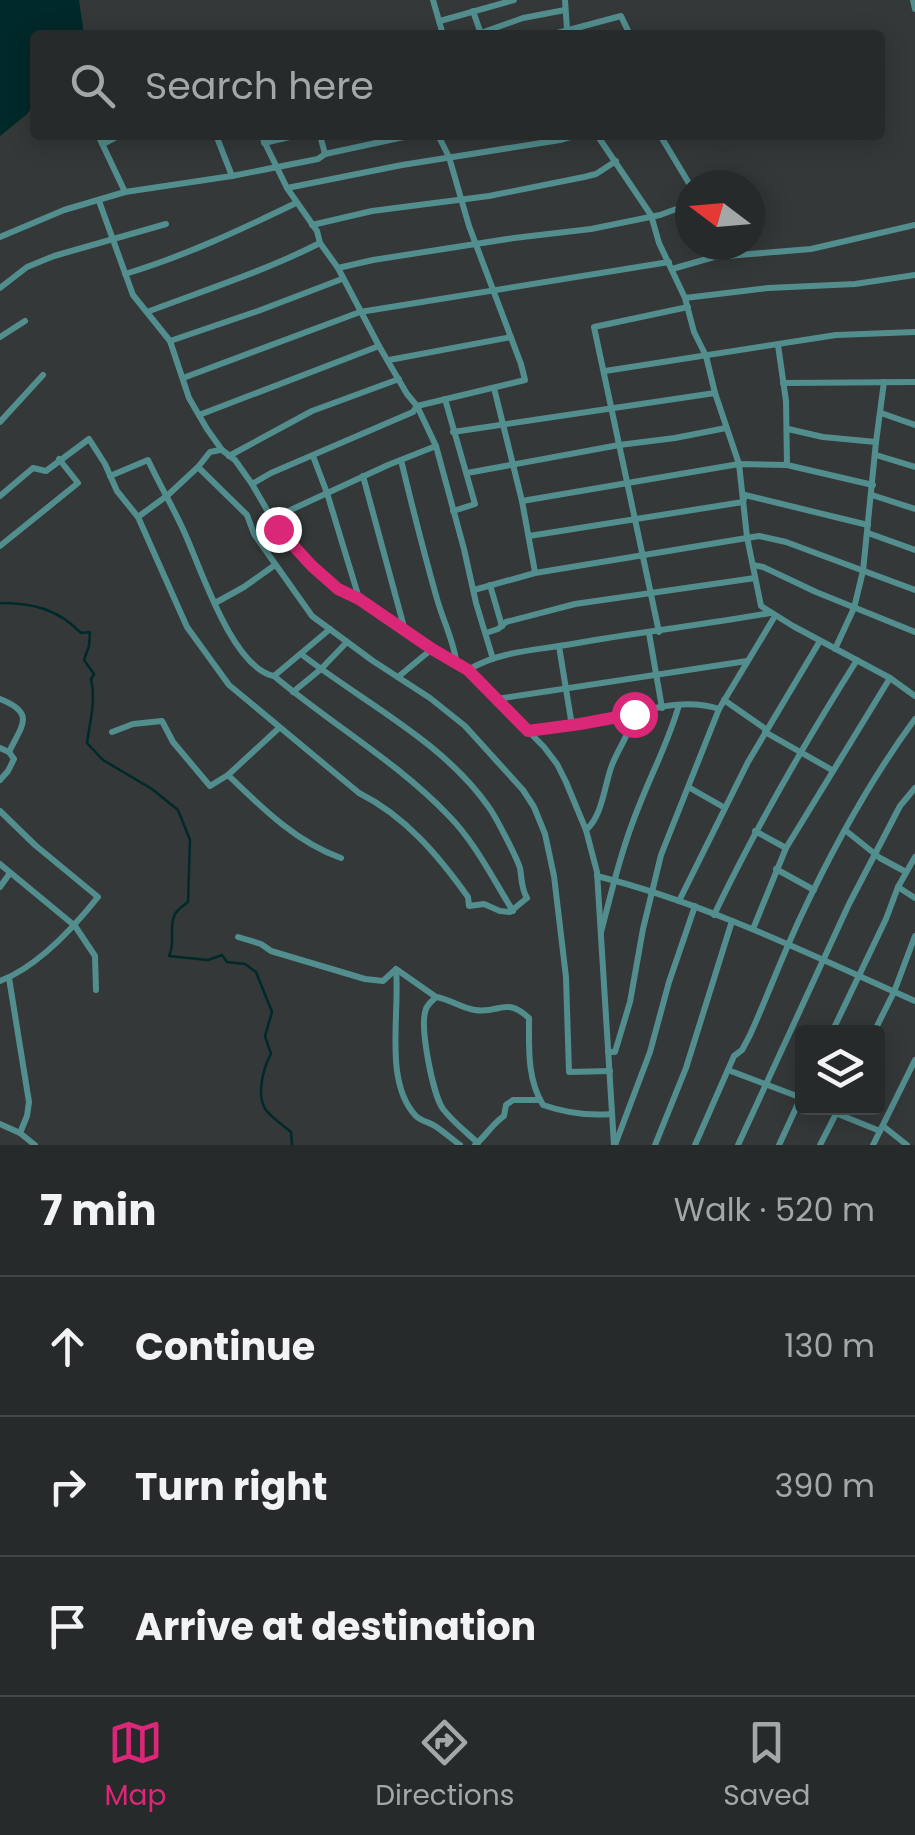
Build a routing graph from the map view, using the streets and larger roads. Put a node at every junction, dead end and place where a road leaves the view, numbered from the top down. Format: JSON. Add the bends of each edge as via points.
{"nodes":[{"id":1,"x":433,"y":0,"type":"edge"},
{"id":2,"x":514,"y":0,"type":"edge"},
{"id":3,"x":564,"y":0,"type":"edge"},
{"id":4,"x":913,"y":0,"type":"edge"},
{"id":5,"x":915,"y":9,"type":"edge"},
{"id":6,"x":566,"y":10,"type":"junction"},
{"id":7,"x":473,"y":11,"type":"junction"},
{"id":8,"x":440,"y":20,"type":"junction"},
{"id":9,"x":567,"y":29,"type":"junction"},
{"id":10,"x":442,"y":30,"type":"edge"},
{"id":11,"x":478,"y":30,"type":"edge"},
{"id":12,"x":490,"y":30,"type":"edge"},
{"id":13,"x":564,"y":30,"type":"edge"},
{"id":14,"x":628,"y":30,"type":"edge"},
{"id":15,"x":100,"y":140,"type":"edge"},
{"id":16,"x":110,"y":140,"type":"edge"},
{"id":17,"x":218,"y":140,"type":"edge"},
{"id":18,"x":263,"y":140,"type":"edge"},
{"id":19,"x":321,"y":140,"type":"edge"},
{"id":20,"x":390,"y":140,"type":"edge"},
{"id":21,"x":440,"y":140,"type":"edge"},
{"id":22,"x":560,"y":140,"type":"edge"},
{"id":23,"x":601,"y":140,"type":"edge"},
{"id":24,"x":663,"y":140,"type":"edge"},
{"id":25,"x":102,"y":144,"type":"junction"},
{"id":26,"x":325,"y":154,"type":"junction"},
{"id":27,"x":449,"y":157,"type":"junction"},
{"id":28,"x":616,"y":160,"type":"junction"},
{"id":29,"x":276,"y":167,"type":"junction"},
{"id":30,"x":681,"y":170,"type":"edge"},
{"id":31,"x":232,"y":176,"type":"junction"},
{"id":32,"x":287,"y":188,"type":"junction"},
{"id":33,"x":125,"y":192,"type":"junction"},
{"id":34,"x":462,"y":198,"type":"junction"},
{"id":35,"x":99,"y":201,"type":"junction"},
{"id":36,"x":296,"y":203,"type":"junction"},
{"id":37,"x":675,"y":209,"type":"edge"},
{"id":38,"x":651,"y":216,"type":"junction"},
{"id":39,"x":166,"y":224,"type":"dead end"},
{"id":40,"x":312,"y":225,"type":"junction"},
{"id":41,"x":915,"y":225,"type":"edge"},
{"id":42,"x":0,"y":237,"type":"edge"},
{"id":43,"x":112,"y":239,"type":"junction"},
{"id":44,"x":320,"y":243,"type":"junction"},
{"id":45,"x":477,"y":245,"type":"junction"},
{"id":46,"x":765,"y":252,"type":"edge"},
{"id":47,"x":696,"y":260,"type":"edge"},
{"id":48,"x":670,"y":266,"type":"junction"},
{"id":49,"x":338,"y":268,"type":"junction"},
{"id":50,"x":125,"y":274,"type":"junction"},
{"id":51,"x":915,"y":275,"type":"edge"},
{"id":52,"x":342,"y":279,"type":"junction"},
{"id":53,"x":0,"y":288,"type":"edge"},
{"id":54,"x":493,"y":290,"type":"junction"},
{"id":55,"x":687,"y":302,"type":"junction"},
{"id":56,"x":147,"y":312,"type":"junction"},
{"id":57,"x":360,"y":312,"type":"junction"},
{"id":58,"x":25,"y":321,"type":"dead end"},
{"id":59,"x":915,"y":332,"type":"edge"},
{"id":60,"x":0,"y":337,"type":"edge"},
{"id":61,"x":511,"y":337,"type":"junction"},
{"id":62,"x":170,"y":341,"type":"junction"},
{"id":63,"x":778,"y":345,"type":"junction"},
{"id":64,"x":379,"y":346,"type":"junction"},
{"id":65,"x":706,"y":356,"type":"junction"},
{"id":66,"x":389,"y":360,"type":"junction"},
{"id":67,"x":605,"y":370,"type":"junction"},
{"id":68,"x":44,"y":376,"type":"dead end"},
{"id":69,"x":183,"y":378,"type":"junction"},
{"id":70,"x":399,"y":379,"type":"junction"},
{"id":71,"x":783,"y":382,"type":"junction"},
{"id":72,"x":884,"y":382,"type":"junction"},
{"id":73,"x":915,"y":382,"type":"edge"},
{"id":74,"x":494,"y":388,"type":"junction"},
{"id":75,"x":715,"y":393,"type":"junction"},
{"id":76,"x":445,"y":400,"type":"junction"},
{"id":77,"x":417,"y":406,"type":"junction"},
{"id":78,"x":611,"y":408,"type":"junction"},
{"id":79,"x":881,"y":413,"type":"junction"},
{"id":80,"x":198,"y":416,"type":"junction"},
{"id":81,"x":0,"y":422,"type":"edge"},
{"id":82,"x":915,"y":424,"type":"edge"},
{"id":83,"x":504,"y":425,"type":"junction"},
{"id":84,"x":726,"y":428,"type":"junction"},
{"id":85,"x":788,"y":429,"type":"junction"},
{"id":86,"x":453,"y":432,"type":"junction"},
{"id":87,"x":876,"y":442,"type":"junction"},
{"id":88,"x":619,"y":444,"type":"junction"},
{"id":89,"x":436,"y":446,"type":"junction"},
{"id":90,"x":222,"y":450,"type":"junction"},
{"id":91,"x":876,"y":454,"type":"junction"},
{"id":92,"x":230,"y":456,"type":"junction"},
{"id":93,"x":313,"y":456,"type":"junction"},
{"id":94,"x":59,"y":459,"type":"junction"},
{"id":95,"x":401,"y":460,"type":"junction"},
{"id":96,"x":512,"y":464,"type":"junction"},
{"id":97,"x":739,"y":464,"type":"junction"},
{"id":98,"x":787,"y":465,"type":"junction"},
{"id":99,"x":198,"y":467,"type":"junction"},
{"id":100,"x":915,"y":467,"type":"edge"},
{"id":101,"x":467,"y":473,"type":"junction"},
{"id":102,"x":110,"y":476,"type":"junction"},
{"id":103,"x":363,"y":476,"type":"junction"},
{"id":104,"x":628,"y":482,"type":"junction"},
{"id":105,"x":252,"y":484,"type":"junction"},
{"id":106,"x":873,"y":485,"type":"junction"},
{"id":107,"x":327,"y":493,"type":"junction"},
{"id":108,"x":872,"y":495,"type":"junction"},
{"id":109,"x":0,"y":496,"type":"edge"},
{"id":110,"x":166,"y":497,"type":"junction"},
{"id":111,"x":522,"y":501,"type":"junction"},
{"id":112,"x":743,"y":502,"type":"junction"},
{"id":113,"x":915,"y":509,"type":"edge"},
{"id":114,"x":453,"y":511,"type":"junction"},
{"id":115,"x":138,"y":517,"type":"junction"},
{"id":116,"x":634,"y":518,"type":"junction"},
{"id":117,"x":271,"y":519,"type":"junction"},
{"id":118,"x":868,"y":529,"type":"junction"},
{"id":119,"x":529,"y":536,"type":"junction"},
{"id":120,"x":747,"y":538,"type":"junction"},
{"id":121,"x":0,"y":546,"type":"edge"},
{"id":122,"x":915,"y":550,"type":"edge"},
{"id":123,"x":643,"y":556,"type":"junction"},
{"id":124,"x":275,"y":565,"type":"junction"},
{"id":125,"x":752,"y":565,"type":"junction"},
{"id":126,"x":863,"y":571,"type":"junction"},
{"id":127,"x":535,"y":573,"type":"junction"},
{"id":128,"x":755,"y":578,"type":"junction"},
{"id":129,"x":490,"y":585,"type":"junction"},
{"id":130,"x":474,"y":590,"type":"junction"},
{"id":131,"x":915,"y":590,"type":"edge"},
{"id":132,"x":651,"y":592,"type":"junction"},
{"id":133,"x":359,"y":599,"type":"junction"},
{"id":134,"x":215,"y":603,"type":"junction"},
{"id":135,"x":854,"y":608,"type":"junction"},
{"id":136,"x":772,"y":614,"type":"junction"},
{"id":137,"x":502,"y":627,"type":"junction"},
{"id":138,"x":404,"y":628,"type":"junction"},
{"id":139,"x":330,"y":629,"type":"junction"},
{"id":140,"x":658,"y":632,"type":"junction"},
{"id":141,"x":915,"y":632,"type":"edge"},
{"id":142,"x":486,"y":633,"type":"junction"},
{"id":143,"x":649,"y":633,"type":"junction"},
{"id":144,"x":820,"y":641,"type":"junction"},
{"id":145,"x":347,"y":642,"type":"junction"},
{"id":146,"x":558,"y":646,"type":"junction"},
{"id":147,"x":835,"y":648,"type":"junction"},
{"id":148,"x":432,"y":649,"type":"junction"},
{"id":149,"x":301,"y":654,"type":"junction"},
{"id":150,"x":494,"y":659,"type":"junction"},
{"id":151,"x":856,"y":660,"type":"junction"},
{"id":152,"x":748,"y":661,"type":"junction"},
{"id":153,"x":456,"y":662,"type":"junction"},
{"id":154,"x":321,"y":669,"type":"junction"},
{"id":155,"x":468,"y":670,"type":"junction"},
{"id":156,"x":655,"y":674,"type":"junction"},
{"id":157,"x":274,"y":676,"type":"junction"},
{"id":158,"x":398,"y":677,"type":"junction"},
{"id":159,"x":890,"y":678,"type":"junction"},
{"id":160,"x":566,"y":687,"type":"junction"},
{"id":161,"x":293,"y":692,"type":"junction"},
{"id":162,"x":915,"y":696,"type":"edge"},
{"id":163,"x":0,"y":699,"type":"edge"},
{"id":164,"x":496,"y":699,"type":"junction"},
{"id":165,"x":724,"y":700,"type":"junction"},
{"id":166,"x":679,"y":705,"type":"junction"},
{"id":167,"x":662,"y":708,"type":"junction"},
{"id":168,"x":719,"y":710,"type":"junction"},
{"id":169,"x":634,"y":714,"type":"junction"},
{"id":170,"x":915,"y":720,"type":"edge"},
{"id":171,"x":572,"y":726,"type":"junction"},
{"id":172,"x":278,"y":728,"type":"junction"},
{"id":173,"x":528,"y":731,"type":"junction"},
{"id":174,"x":767,"y":731,"type":"junction"},
{"id":175,"x":112,"y":732,"type":"dead end"},
{"id":176,"x":0,"y":748,"type":"edge"},
{"id":177,"x":799,"y":751,"type":"junction"},
{"id":178,"x":9,"y":752,"type":"junction"},
{"id":179,"x":832,"y":770,"type":"junction"},
{"id":180,"x":228,"y":775,"type":"junction"},
{"id":181,"x":0,"y":780,"type":"edge"},
{"id":182,"x":690,"y":788,"type":"junction"},
{"id":183,"x":915,"y":788,"type":"edge"},
{"id":184,"x":725,"y":808,"type":"junction"},
{"id":185,"x":0,"y":810,"type":"edge"},
{"id":186,"x":586,"y":830,"type":"junction"},
{"id":187,"x":844,"y":830,"type":"junction"},
{"id":188,"x":755,"y":831,"type":"junction"},
{"id":189,"x":786,"y":848,"type":"junction"},
{"id":190,"x":874,"y":854,"type":"junction"},
{"id":191,"x":915,"y":856,"type":"edge"},
{"id":192,"x":342,"y":858,"type":"dead end"},
{"id":193,"x":0,"y":864,"type":"edge"},
{"id":194,"x":776,"y":869,"type":"junction"},
{"id":195,"x":906,"y":872,"type":"junction"},
{"id":196,"x":10,"y":873,"type":"junction"},
{"id":197,"x":597,"y":876,"type":"junction"},
{"id":198,"x":614,"y":880,"type":"junction"},
{"id":199,"x":898,"y":887,"type":"junction"},
{"id":200,"x":0,"y":888,"type":"edge"},
{"id":201,"x":814,"y":890,"type":"junction"},
{"id":202,"x":652,"y":892,"type":"junction"},
{"id":203,"x":915,"y":898,"type":"edge"},
{"id":204,"x":679,"y":901,"type":"junction"},
{"id":205,"x":695,"y":906,"type":"junction"},
{"id":206,"x":513,"y":911,"type":"junction"},
{"id":207,"x":714,"y":914,"type":"junction"},
{"id":208,"x":732,"y":921,"type":"junction"},
{"id":209,"x":75,"y":926,"type":"junction"},
{"id":210,"x":753,"y":929,"type":"junction"},
{"id":211,"x":915,"y":936,"type":"edge"},
{"id":212,"x":238,"y":937,"type":"dead end"},
{"id":213,"x":600,"y":938,"type":"junction"},
{"id":214,"x":789,"y":944,"type":"junction"},
{"id":215,"x":822,"y":959,"type":"junction"},
{"id":216,"x":396,"y":969,"type":"junction"},
{"id":217,"x":859,"y":974,"type":"junction"},
{"id":218,"x":4,"y":979,"type":"edge"},
{"id":219,"x":96,"y":990,"type":"dead end"},
{"id":220,"x":894,"y":992,"type":"junction"},
{"id":221,"x":436,"y":997,"type":"junction"},
{"id":222,"x":915,"y":1001,"type":"edge"},
{"id":223,"x":835,"y":1025,"type":"edge"},
{"id":224,"x":878,"y":1025,"type":"edge"},
{"id":225,"x":608,"y":1052,"type":"junction"},
{"id":226,"x":915,"y":1060,"type":"edge"},
{"id":227,"x":728,"y":1070,"type":"junction"},
{"id":228,"x":610,"y":1071,"type":"junction"},
{"id":229,"x":768,"y":1084,"type":"junction"},
{"id":230,"x":795,"y":1094,"type":"edge"},
{"id":231,"x":540,"y":1100,"type":"junction"},
{"id":232,"x":795,"y":1111,"type":"edge"},
{"id":233,"x":612,"y":1114,"type":"junction"},
{"id":234,"x":835,"y":1115,"type":"edge"},
{"id":235,"x":850,"y":1115,"type":"edge"},
{"id":236,"x":0,"y":1124,"type":"edge"},
{"id":237,"x":882,"y":1129,"type":"junction"},
{"id":238,"x":20,"y":1133,"type":"junction"},
{"id":239,"x":476,"y":1144,"type":"edge"},
{"id":240,"x":35,"y":1145,"type":"edge"},
{"id":241,"x":460,"y":1145,"type":"edge"},
{"id":242,"x":614,"y":1145,"type":"edge"},
{"id":243,"x":655,"y":1145,"type":"edge"},
{"id":244,"x":695,"y":1145,"type":"edge"},
{"id":245,"x":738,"y":1145,"type":"edge"},
{"id":246,"x":779,"y":1145,"type":"edge"},
{"id":247,"x":820,"y":1145,"type":"edge"},
{"id":248,"x":873,"y":1145,"type":"edge"},
{"id":249,"x":906,"y":1145,"type":"edge"}],
"edges":[{"from":1,"to":8,"type":"street"},
{"from":2,"to":7,"type":"street"},
{"from":3,"to":6,"type":"street"},
{"from":4,"to":5,"type":"street"},
{"from":6,"to":9,"type":"street"},
{"from":6,"to":12,"type":"street"},
{"from":7,"to":8,"type":"street"},
{"from":7,"to":11,"type":"street"},
{"from":8,"to":10,"type":"street"},
{"from":9,"to":13,"type":"street"},
{"from":9,"to":14,"type":"street","via":[[621,16]]},
{"from":15,"to":25,"type":"street"},
{"from":16,"to":25,"type":"street"},
{"from":17,"to":31,"type":"street"},
{"from":18,"to":29,"type":"street"},
{"from":19,"to":26,"type":"street"},
{"from":20,"to":26,"type":"street"},
{"from":21,"to":27,"type":"street"},
{"from":22,"to":27,"type":"street"},
{"from":23,"to":28,"type":"street"},
{"from":24,"to":30,"type":"street"},
{"from":25,"to":33,"type":"street"},
{"from":26,"to":29,"type":"street"},
{"from":27,"to":32,"type":"street"},
{"from":27,"to":34,"type":"street"},
{"from":28,"to":34,"type":"street","via":[[584,178]]},
{"from":28,"to":38,"type":"street"},
{"from":29,"to":31,"type":"street"},
{"from":29,"to":32,"type":"street"},
{"from":31,"to":33,"type":"street"},
{"from":32,"to":36,"type":"street"},
{"from":33,"to":35,"type":"street"},
{"from":34,"to":40,"type":"street"},
{"from":34,"to":45,"type":"street"},
{"from":35,"to":42,"type":"street"},
{"from":35,"to":43,"type":"street"},
{"from":36,"to":40,"type":"street"},
{"from":36,"to":50,"type":"street","via":[[202,248]]},
{"from":37,"to":38,"type":"street"},
{"from":38,"to":45,"type":"street"},
{"from":38,"to":48,"type":"street"},
{"from":39,"to":43,"type":"street"},
{"from":40,"to":44,"type":"street"},
{"from":41,"to":46,"type":"street"},
{"from":43,"to":50,"type":"street"},
{"from":43,"to":53,"type":"street","via":[[27,267]]},
{"from":44,"to":49,"type":"street"},
{"from":44,"to":56,"type":"street"},
{"from":45,"to":49,"type":"street"},
{"from":45,"to":54,"type":"street"},
{"from":47,"to":48,"type":"street"},
{"from":48,"to":54,"type":"street"},
{"from":48,"to":55,"type":"street"},
{"from":49,"to":52,"type":"street"},
{"from":50,"to":56,"type":"street"},
{"from":51,"to":55,"type":"street"},
{"from":52,"to":57,"type":"street"},
{"from":52,"to":62,"type":"street"},
{"from":54,"to":57,"type":"street"},
{"from":54,"to":61,"type":"street"},
{"from":55,"to":65,"type":"street"},
{"from":55,"to":67,"type":"street","via":[[594,327]]},
{"from":56,"to":62,"type":"street"},
{"from":57,"to":64,"type":"street"},
{"from":57,"to":69,"type":"street"},
{"from":58,"to":60,"type":"street"},
{"from":59,"to":63,"type":"street"},
{"from":61,"to":66,"type":"street"},
{"from":61,"to":74,"type":"street","via":[[525,380]]},
{"from":62,"to":69,"type":"street"},
{"from":63,"to":65,"type":"street"},
{"from":63,"to":71,"type":"street"},
{"from":64,"to":66,"type":"street"},
{"from":64,"to":80,"type":"street"},
{"from":65,"to":67,"type":"street"},
{"from":65,"to":75,"type":"street"},
{"from":66,"to":70,"type":"street"},
{"from":67,"to":78,"type":"street"},
{"from":68,"to":81,"type":"street"},
{"from":69,"to":80,"type":"street"},
{"from":70,"to":77,"type":"street"},
{"from":70,"to":92,"type":"street","via":[[312,411]]},
{"from":71,"to":72,"type":"street"},
{"from":71,"to":85,"type":"street"},
{"from":72,"to":73,"type":"street"},
{"from":72,"to":79,"type":"street"},
{"from":74,"to":76,"type":"street"},
{"from":74,"to":83,"type":"street"},
{"from":75,"to":78,"type":"street"},
{"from":75,"to":84,"type":"street"},
{"from":76,"to":77,"type":"street"},
{"from":76,"to":86,"type":"street"},
{"from":77,"to":89,"type":"street"},
{"from":77,"to":93,"type":"street"},
{"from":78,"to":83,"type":"street"},
{"from":78,"to":88,"type":"street"},
{"from":79,"to":82,"type":"street"},
{"from":79,"to":87,"type":"street"},
{"from":80,"to":90,"type":"street"},
{"from":83,"to":86,"type":"street"},
{"from":83,"to":96,"type":"street"},
{"from":84,"to":88,"type":"street"},
{"from":84,"to":97,"type":"street"},
{"from":85,"to":87,"type":"street"},
{"from":85,"to":98,"type":"street"},
{"from":86,"to":101,"type":"street"},
{"from":87,"to":91,"type":"street"},
{"from":88,"to":96,"type":"street"},
{"from":88,"to":104,"type":"street"},
{"from":89,"to":95,"type":"street"},
{"from":89,"to":114,"type":"street"},
{"from":90,"to":92,"type":"street"},
{"from":90,"to":99,"type":"street","via":[[210,452]]},
{"from":91,"to":100,"type":"street"},
{"from":91,"to":106,"type":"street"},
{"from":92,"to":105,"type":"street"},
{"from":93,"to":105,"type":"street"},
{"from":93,"to":107,"type":"street"},
{"from":94,"to":102,"type":"street","via":[[88,438]]},
{"from":94,"to":109,"type":"street","via":[[46,472],[33,468]]},
{"from":94,"to":121,"type":"street","via":[[78,483]]},
{"from":95,"to":103,"type":"street"},
{"from":95,"to":153,"type":"street"},
{"from":96,"to":101,"type":"street"},
{"from":96,"to":111,"type":"street"},
{"from":97,"to":98,"type":"street"},
{"from":97,"to":104,"type":"street"},
{"from":97,"to":112,"type":"street"},
{"from":98,"to":106,"type":"street"},
{"from":99,"to":110,"type":"street"},
{"from":99,"to":124,"type":"street","via":[[246,515]]},
{"from":101,"to":114,"type":"street","via":[[475,504]]},
{"from":102,"to":110,"type":"street","via":[[148,460]]},
{"from":102,"to":115,"type":"street"},
{"from":103,"to":107,"type":"street"},
{"from":103,"to":138,"type":"street"},
{"from":104,"to":111,"type":"street"},
{"from":104,"to":116,"type":"street"},
{"from":105,"to":117,"type":"street"},
{"from":106,"to":108,"type":"street"},
{"from":107,"to":117,"type":"street"},
{"from":107,"to":133,"type":"street"},
{"from":108,"to":113,"type":"street"},
{"from":108,"to":118,"type":"street"},
{"from":110,"to":115,"type":"street"},
{"from":110,"to":134,"type":"street"},
{"from":111,"to":119,"type":"street"},
{"from":112,"to":116,"type":"street"},
{"from":112,"to":118,"type":"street","via":[[750,496]]},
{"from":112,"to":120,"type":"street"},
{"from":114,"to":130,"type":"street"},
{"from":115,"to":172,"type":"street","via":[[187,626],[230,685]]},
{"from":116,"to":119,"type":"street"},
{"from":116,"to":123,"type":"street"},
{"from":117,"to":133,"type":"street","via":[[312,566]]},
{"from":118,"to":122,"type":"street"},
{"from":118,"to":126,"type":"street"},
{"from":119,"to":127,"type":"street"},
{"from":120,"to":123,"type":"street"},
{"from":120,"to":125,"type":"street"},
{"from":120,"to":126,"type":"street","via":[[786,542]]},
{"from":123,"to":127,"type":"street"},
{"from":123,"to":132,"type":"street"},
{"from":124,"to":134,"type":"street"},
{"from":124,"to":139,"type":"street","via":[[312,616]]},
{"from":125,"to":128,"type":"street"},
{"from":125,"to":135,"type":"street"},
{"from":126,"to":131,"type":"street"},
{"from":126,"to":135,"type":"street"},
{"from":127,"to":129,"type":"street"},
{"from":128,"to":132,"type":"street"},
{"from":128,"to":136,"type":"street","via":[[761,606]]},
{"from":129,"to":130,"type":"street"},
{"from":129,"to":137,"type":"street"},
{"from":130,"to":142,"type":"street"},
{"from":132,"to":137,"type":"street","via":[[575,604]]},
{"from":132,"to":140,"type":"street"},
{"from":133,"to":138,"type":"street"},
{"from":134,"to":157,"type":"street","via":[[246,656]]},
{"from":135,"to":141,"type":"street"},
{"from":135,"to":147,"type":"street"},
{"from":136,"to":140,"type":"street"},
{"from":136,"to":144,"type":"street"},
{"from":136,"to":152,"type":"street"},
{"from":137,"to":142,"type":"street"},
{"from":138,"to":148,"type":"street"},
{"from":139,"to":145,"type":"street"},
{"from":139,"to":149,"type":"street"},
{"from":140,"to":143,"type":"street"},
{"from":142,"to":150,"type":"street"},
{"from":143,"to":146,"type":"street"},
{"from":143,"to":156,"type":"street"},
{"from":144,"to":147,"type":"street"},
{"from":144,"to":174,"type":"street"},
{"from":145,"to":154,"type":"street"},
{"from":145,"to":158,"type":"street"},
{"from":146,"to":150,"type":"street"},
{"from":146,"to":160,"type":"street"},
{"from":147,"to":151,"type":"street"},
{"from":148,"to":153,"type":"street"},
{"from":148,"to":158,"type":"street"},
{"from":149,"to":154,"type":"street"},
{"from":149,"to":157,"type":"street"},
{"from":150,"to":155,"type":"street"},
{"from":151,"to":159,"type":"street"},
{"from":151,"to":177,"type":"street"},
{"from":152,"to":156,"type":"street"},
{"from":152,"to":165,"type":"street"},
{"from":153,"to":155,"type":"street"},
{"from":154,"to":161,"type":"street"},
{"from":154,"to":206,"type":"street","via":[[436,752],[490,809],[516,858],[527,898]]},
{"from":155,"to":164,"type":"street"},
{"from":156,"to":160,"type":"street"},
{"from":156,"to":167,"type":"street"},
{"from":157,"to":161,"type":"street"},
{"from":158,"to":228,"type":"street","via":[[465,726],[534,807],[554,876],[569,1072]]},
{"from":159,"to":162,"type":"street"},
{"from":159,"to":179,"type":"street"},
{"from":160,"to":164,"type":"street"},
{"from":160,"to":171,"type":"street"},
{"from":161,"to":206,"type":"street","via":[[391,763],[450,817]]},
{"from":163,"to":178,"type":"street","via":[[24,716]]},
{"from":164,"to":173,"type":"street"},
{"from":165,"to":168,"type":"street"},
{"from":165,"to":174,"type":"street"},
{"from":166,"to":167,"type":"street"},
{"from":166,"to":168,"type":"street"},
{"from":166,"to":198,"type":"street"},
{"from":167,"to":169,"type":"street"},
{"from":168,"to":182,"type":"street"},
{"from":169,"to":171,"type":"street"},
{"from":169,"to":186,"type":"street"},
{"from":170,"to":187,"type":"street"},
{"from":171,"to":173,"type":"street"},
{"from":172,"to":180,"type":"street"},
{"from":172,"to":206,"type":"street","via":[[430,847],[469,906]]},
{"from":173,"to":186,"type":"street","via":[[557,764]]},
{"from":174,"to":177,"type":"street"},
{"from":174,"to":184,"type":"street"},
{"from":175,"to":180,"type":"street","via":[[162,721],[210,786]]},
{"from":176,"to":178,"type":"street"},
{"from":177,"to":179,"type":"street"},
{"from":177,"to":188,"type":"street"},
{"from":178,"to":181,"type":"street","via":[[14,758]]},
{"from":179,"to":189,"type":"street"},
{"from":180,"to":192,"type":"street","via":[[295,834]]},
{"from":182,"to":184,"type":"street"},
{"from":182,"to":202,"type":"street"},
{"from":183,"to":190,"type":"street"},
{"from":184,"to":204,"type":"street"},
{"from":185,"to":209,"type":"street","via":[[98,897]]},
{"from":186,"to":197,"type":"street"},
{"from":187,"to":190,"type":"street"},
{"from":187,"to":201,"type":"street"},
{"from":188,"to":189,"type":"street"},
{"from":188,"to":207,"type":"street"},
{"from":189,"to":194,"type":"street"},
{"from":190,"to":195,"type":"street"},
{"from":190,"to":215,"type":"street"},
{"from":191,"to":195,"type":"street"},
{"from":193,"to":196,"type":"street"},
{"from":194,"to":201,"type":"street"},
{"from":194,"to":210,"type":"street"},
{"from":195,"to":199,"type":"street"},
{"from":196,"to":200,"type":"street"},
{"from":196,"to":209,"type":"street"},
{"from":197,"to":198,"type":"street"},
{"from":197,"to":213,"type":"street"},
{"from":198,"to":202,"type":"street"},
{"from":198,"to":213,"type":"street"},
{"from":199,"to":203,"type":"street"},
{"from":199,"to":217,"type":"street"},
{"from":201,"to":214,"type":"street"},
{"from":202,"to":204,"type":"street"},
{"from":202,"to":225,"type":"street","via":[[630,1002],[615,1052]]},
{"from":204,"to":205,"type":"street"},
{"from":205,"to":207,"type":"street"},
{"from":205,"to":242,"type":"street"},
{"from":207,"to":208,"type":"street"},
{"from":208,"to":210,"type":"street"},
{"from":208,"to":243,"type":"street"},
{"from":209,"to":218,"type":"street"},
{"from":209,"to":219,"type":"street","via":[[94,956]]},
{"from":210,"to":214,"type":"street"},
{"from":211,"to":220,"type":"street"},
{"from":212,"to":216,"type":"street","via":[[365,979],[383,981]]},
{"from":213,"to":225,"type":"street"},
{"from":214,"to":215,"type":"street"},
{"from":214,"to":227,"type":"street"},
{"from":215,"to":217,"type":"street"},
{"from":215,"to":229,"type":"street"},
{"from":216,"to":221,"type":"street"},
{"from":216,"to":241,"type":"street","via":[[400,1090],[419,1120]]},
{"from":217,"to":220,"type":"street"},
{"from":217,"to":223,"type":"street"},
{"from":218,"to":238,"type":"street","via":[[29,1102]]},
{"from":220,"to":222,"type":"street"},
{"from":220,"to":224,"type":"street"},
{"from":221,"to":231,"type":"street","via":[[474,1010],[506,1005],[529,1018]]},
{"from":221,"to":239,"type":"street","via":[[425,1017],[434,1085],[441,1106]]},
{"from":225,"to":228,"type":"street"},
{"from":226,"to":237,"type":"street"},
{"from":227,"to":229,"type":"street"},
{"from":227,"to":244,"type":"street"},
{"from":228,"to":233,"type":"street"},
{"from":229,"to":230,"type":"street"},
{"from":229,"to":245,"type":"street"},
{"from":231,"to":233,"type":"street","via":[[572,1112]]},
{"from":231,"to":239,"type":"street","via":[[513,1100]]},
{"from":232,"to":246,"type":"street"},
{"from":233,"to":242,"type":"street"},
{"from":234,"to":247,"type":"street"},
{"from":235,"to":237,"type":"street"},
{"from":236,"to":238,"type":"street"},
{"from":237,"to":248,"type":"street"},
{"from":237,"to":249,"type":"street"},
{"from":238,"to":240,"type":"street"}]}
